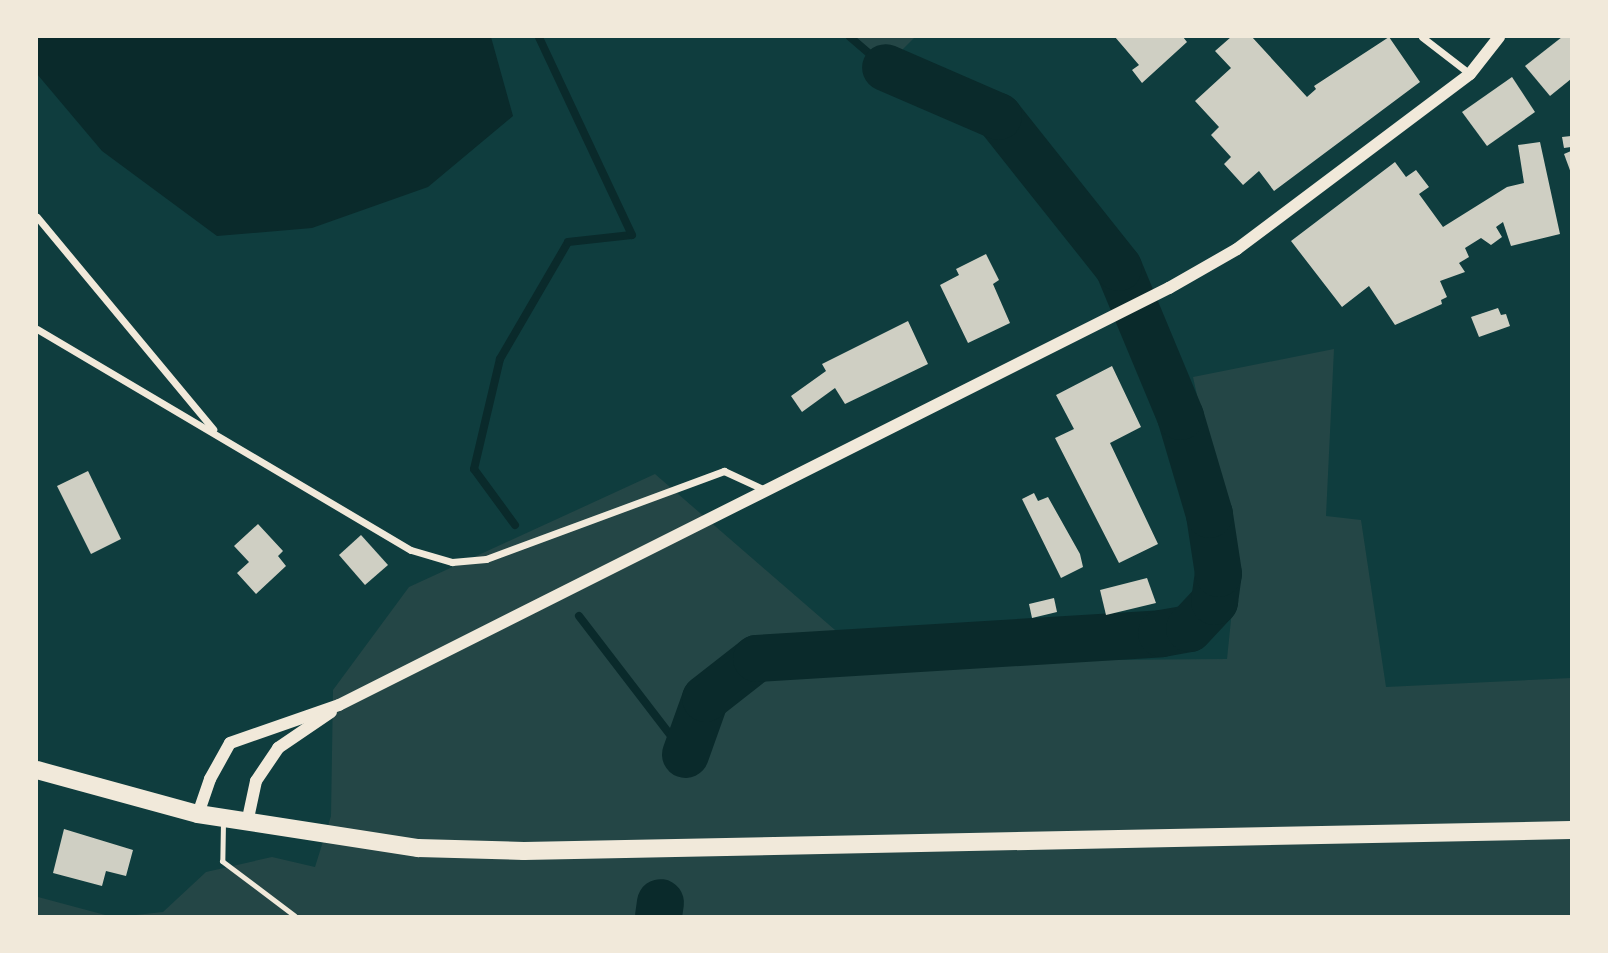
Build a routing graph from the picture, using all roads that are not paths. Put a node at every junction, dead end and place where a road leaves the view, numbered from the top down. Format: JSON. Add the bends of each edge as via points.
{"nodes":[{"id":1,"x":1422,"y":37,"type":"edge"},
{"id":2,"x":1499,"y":37,"type":"edge"},
{"id":3,"x":1470,"y":74,"type":"junction"},
{"id":4,"x":37,"y":217,"type":"edge"},
{"id":5,"x":37,"y":329,"type":"edge"},
{"id":6,"x":218,"y":434,"type":"junction"},
{"id":7,"x":765,"y":490,"type":"junction"},
{"id":8,"x":339,"y":705,"type":"junction"},
{"id":9,"x":37,"y":770,"type":"edge"},
{"id":10,"x":198,"y":814,"type":"junction"},
{"id":11,"x":224,"y":819,"type":"junction"},
{"id":12,"x":247,"y":823,"type":"junction"},
{"id":13,"x":1571,"y":830,"type":"edge"},
{"id":14,"x":295,"y":916,"type":"edge"}],
"edges":[{"from":1,"to":3,"type":"street"},
{"from":2,"to":3,"type":"street"},
{"from":3,"to":7,"type":"street","via":[[1237,249],[1169,288]]},
{"from":4,"to":6,"type":"street"},
{"from":5,"to":6,"type":"street"},
{"from":6,"to":7,"type":"street","via":[[411,550],[452,562],[486,558],[724,471]]},
{"from":7,"to":8,"type":"street"},
{"from":8,"to":10,"type":"street","via":[[230,743],[209,779]]},
{"from":8,"to":12,"type":"street","via":[[278,748],[256,781]]},
{"from":9,"to":10,"type":"main road"},
{"from":10,"to":11,"type":"main road"},
{"from":11,"to":12,"type":"main road"},
{"from":11,"to":14,"type":"lane","via":[[219,842],[222,861]]},
{"from":12,"to":13,"type":"main road","via":[[418,848],[524,851]]}]}
